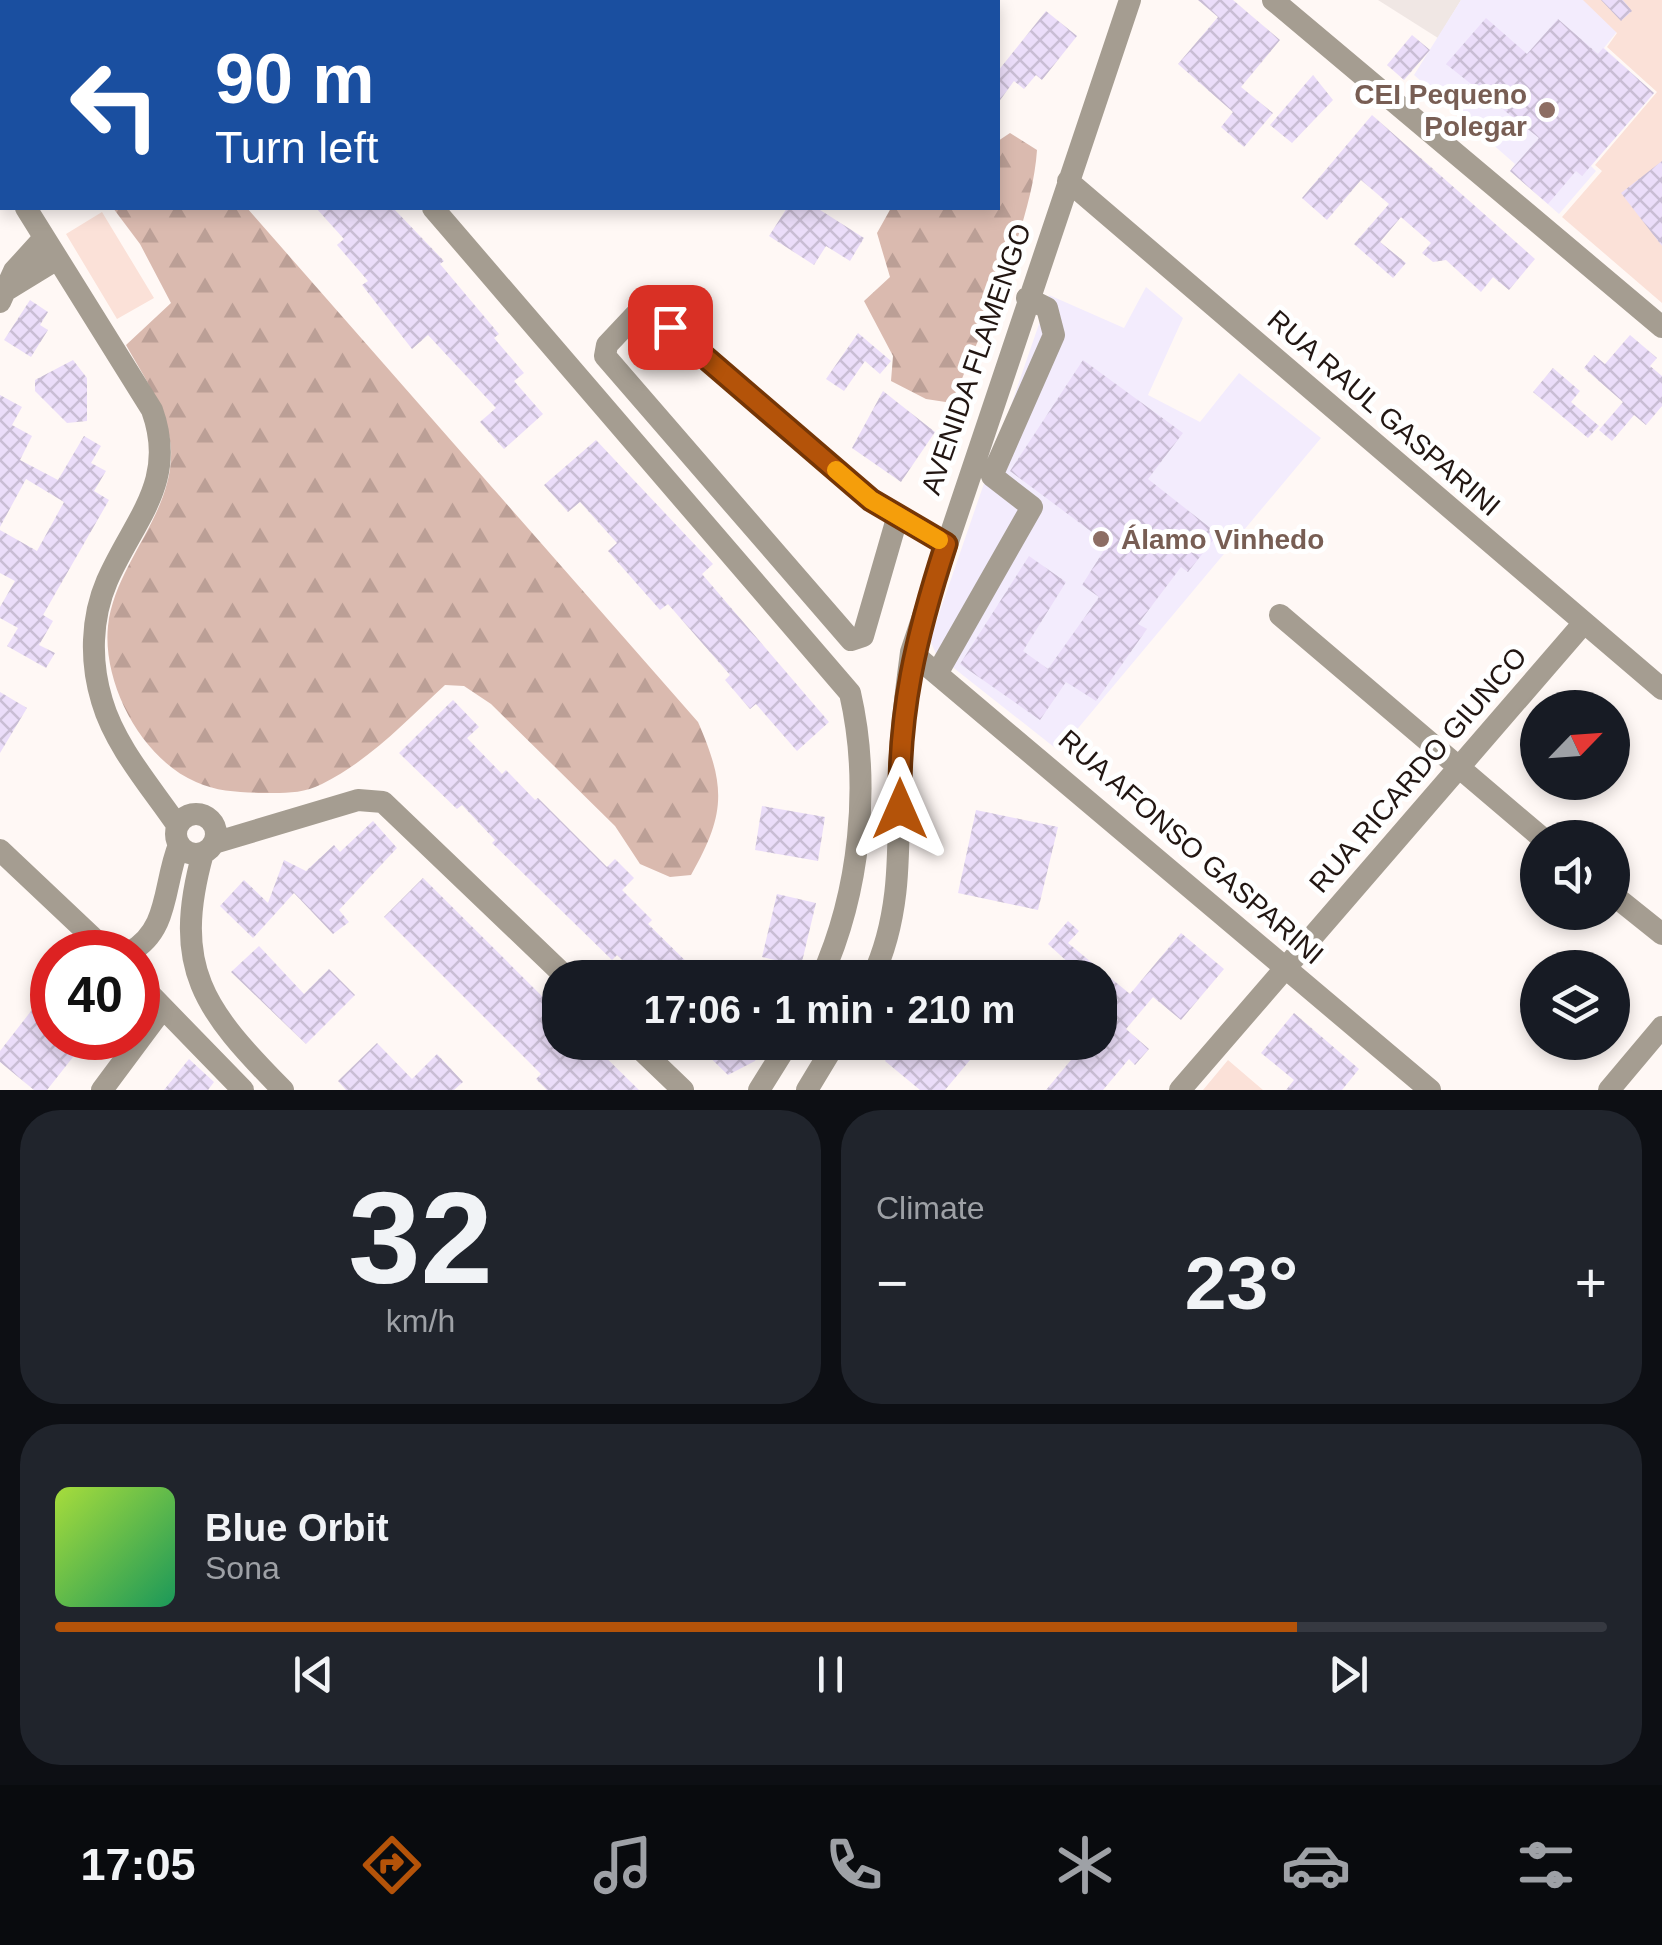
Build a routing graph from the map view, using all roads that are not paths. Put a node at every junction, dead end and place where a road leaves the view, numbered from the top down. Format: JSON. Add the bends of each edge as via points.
{"nodes":[{"id":1,"x":1130,"y":0,"type":"edge"},
{"id":2,"x":1272,"y":0,"type":"edge"},
{"id":3,"x":1068,"y":181,"type":"junction"},
{"id":4,"x":27,"y":210,"type":"edge"},
{"id":5,"x":435,"y":210,"type":"edge"},
{"id":6,"x":50,"y":248,"type":"junction"},
{"id":7,"x":4,"y":295,"type":"edge"},
{"id":8,"x":1027,"y":298,"type":"junction"},
{"id":9,"x":1662,"y":327,"type":"edge"},
{"id":10,"x":898,"y":515,"type":"junction"},
{"id":11,"x":946,"y":544,"type":"junction"},
{"id":12,"x":1280,"y":615,"type":"dead end"},
{"id":13,"x":1582,"y":625,"type":"junction"},
{"id":14,"x":912,"y":652,"type":"junction"},
{"id":15,"x":938,"y":672,"type":"junction"},
{"id":16,"x":1662,"y":689,"type":"edge"},
{"id":17,"x":1459,"y":772,"type":"junction"},
{"id":18,"x":1520,"y":821,"type":"edge"},
{"id":19,"x":196,"y":833,"type":"junction"},
{"id":20,"x":0,"y":850,"type":"edge"},
{"id":21,"x":1630,"y":908,"type":"edge"},
{"id":22,"x":85,"y":930,"type":"edge"},
{"id":23,"x":156,"y":930,"type":"edge"},
{"id":24,"x":1662,"y":934,"type":"edge"},
{"id":25,"x":548,"y":960,"type":"edge"},
{"id":26,"x":828,"y":960,"type":"edge"},
{"id":27,"x":879,"y":960,"type":"edge"},
{"id":28,"x":1284,"y":968,"type":"junction"},
{"id":29,"x":160,"y":1005,"type":"edge"},
{"id":30,"x":163,"y":1008,"type":"junction"},
{"id":31,"x":1662,"y":1027,"type":"edge"},
{"id":32,"x":652,"y":1060,"type":"edge"},
{"id":33,"x":777,"y":1060,"type":"edge"},
{"id":34,"x":825,"y":1060,"type":"edge"},
{"id":35,"x":102,"y":1090,"type":"edge"},
{"id":36,"x":243,"y":1090,"type":"edge"},
{"id":37,"x":282,"y":1090,"type":"edge"},
{"id":38,"x":683,"y":1090,"type":"edge"},
{"id":39,"x":758,"y":1090,"type":"edge"},
{"id":40,"x":807,"y":1090,"type":"edge"},
{"id":41,"x":1180,"y":1090,"type":"edge"},
{"id":42,"x":1430,"y":1090,"type":"edge"},
{"id":43,"x":1610,"y":1090,"type":"edge"}],
"edges":[{"from":1,"to":3,"type":"street","name":"AVENIDA FLAMENGO"},
{"from":2,"to":9,"type":"street"},
{"from":3,"to":8,"type":"street","name":"AVENIDA FLAMENGO"},
{"from":3,"to":13,"type":"street","name":"RUA RAUL GASPARINI"},
{"from":4,"to":6,"type":"street"},
{"from":5,"to":26,"type":"street","via":[[850,692],[861,793],[847,910]]},
{"from":6,"to":7,"type":"street","via":[[14,272]]},
{"from":6,"to":19,"type":"street","via":[[152,410],[161,436],[161,467],[149,503],[107,581],[96,618],[98,685],[129,756]]},
{"from":8,"to":11,"type":"street","name":"AVENIDA FLAMENGO"},
{"from":8,"to":15,"type":"street","via":[[1047,308],[1054,335],[992,476],[1032,507]]},
{"from":10,"to":10,"type":"street","via":[[871,500],[653,313],[640,310],[607,345],[605,356],[851,640],[863,636]]},
{"from":10,"to":11,"type":"street"},
{"from":11,"to":14,"type":"street","name":"AVENIDA FLAMENGO"},
{"from":12,"to":17,"type":"street"},
{"from":13,"to":16,"type":"street","name":"RUA RAUL GASPARINI"},
{"from":13,"to":17,"type":"street","name":"RUA RICARDO GIUNCO"},
{"from":14,"to":15,"type":"street","name":"RUA AFONSO GASPARINI"},
{"from":14,"to":27,"type":"street","name":"AVENIDA FLAMENGO","via":[[901,724],[901,842],[892,923]]},
{"from":15,"to":28,"type":"street","name":"RUA AFONSO GASPARINI"},
{"from":17,"to":18,"type":"street"},
{"from":17,"to":28,"type":"street","name":"RUA RICARDO GIUNCO"},
{"from":19,"to":23,"type":"street"},
{"from":19,"to":25,"type":"street","via":[[278,824],[358,800],[383,802]]},
{"from":19,"to":37,"type":"street","via":[[188,928],[201,989],[221,1023]]},
{"from":20,"to":22,"type":"street"},
{"from":21,"to":24,"type":"street"},
{"from":28,"to":41,"type":"street","name":"RUA RICARDO GIUNCO"},
{"from":28,"to":42,"type":"street","name":"RUA AFONSO GASPARINI"},
{"from":29,"to":30,"type":"street"},
{"from":30,"to":35,"type":"street"},
{"from":30,"to":36,"type":"street"},
{"from":31,"to":43,"type":"street"},
{"from":32,"to":38,"type":"street"},
{"from":33,"to":39,"type":"street"},
{"from":34,"to":40,"type":"street"}]}
